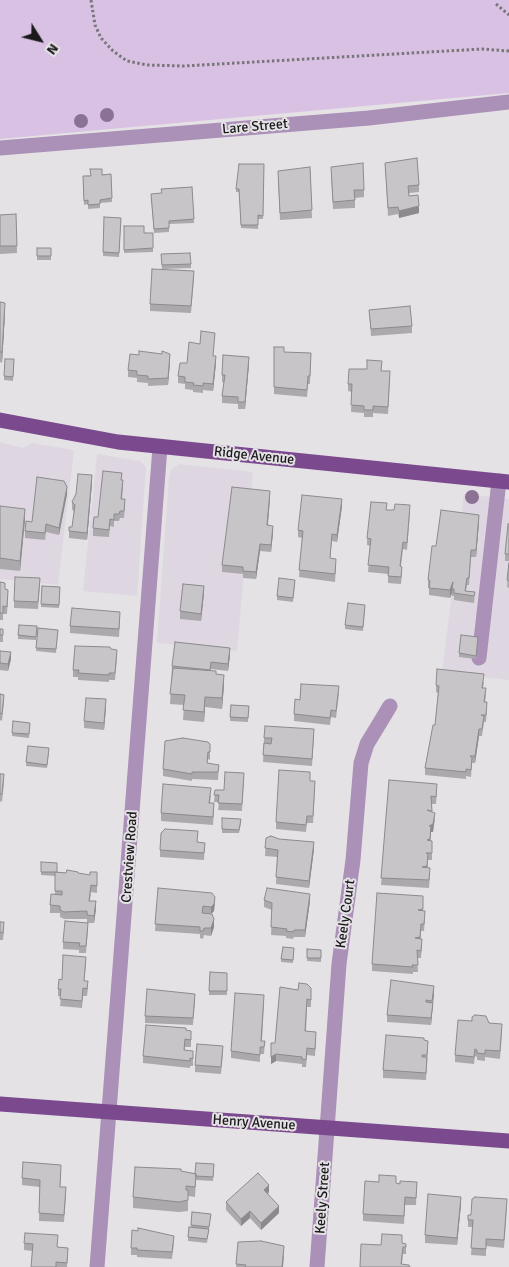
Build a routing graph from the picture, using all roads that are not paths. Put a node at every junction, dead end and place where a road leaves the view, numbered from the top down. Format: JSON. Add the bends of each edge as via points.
{"nodes":[{"id":1,"x":509,"y":102,"type":"edge"},
{"id":2,"x":0,"y":148,"type":"edge"},
{"id":3,"x":0,"y":420,"type":"edge"},
{"id":4,"x":160,"y":447,"type":"junction"},
{"id":5,"x":504,"y":481,"type":"edge"},
{"id":6,"x":479,"y":658,"type":"dead end"},
{"id":7,"x":390,"y":706,"type":"dead end"},
{"id":8,"x":0,"y":1104,"type":"edge"},
{"id":9,"x":110,"y":1113,"type":"junction"},
{"id":10,"x":329,"y":1129,"type":"junction"},
{"id":11,"x":509,"y":1141,"type":"edge"},
{"id":12,"x":97,"y":1267,"type":"edge"},
{"id":13,"x":318,"y":1267,"type":"edge"}],
"edges":[{"from":1,"to":2,"type":"street","name":"Lare Street","via":[[369,118]]},
{"from":3,"to":4,"type":"main road","name":"Ridge Avenue","via":[[84,437]]},
{"from":4,"to":5,"type":"main road","name":"Ridge Avenue"},
{"from":4,"to":9,"type":"street","name":"Crestview Road"},
{"from":5,"to":6,"type":"street"},
{"from":7,"to":10,"type":"street","name":"Keely Court","via":[[367,744],[360,763],[353,860],[339,964]]},
{"from":8,"to":9,"type":"main road","name":"Henry Avenue"},
{"from":9,"to":10,"type":"main road","name":"Henry Avenue"},
{"from":9,"to":12,"type":"street","name":"Crestview Road"},
{"from":10,"to":11,"type":"main road","name":"Henry Avenue"},
{"from":10,"to":13,"type":"street","name":"Keely Street"}]}
